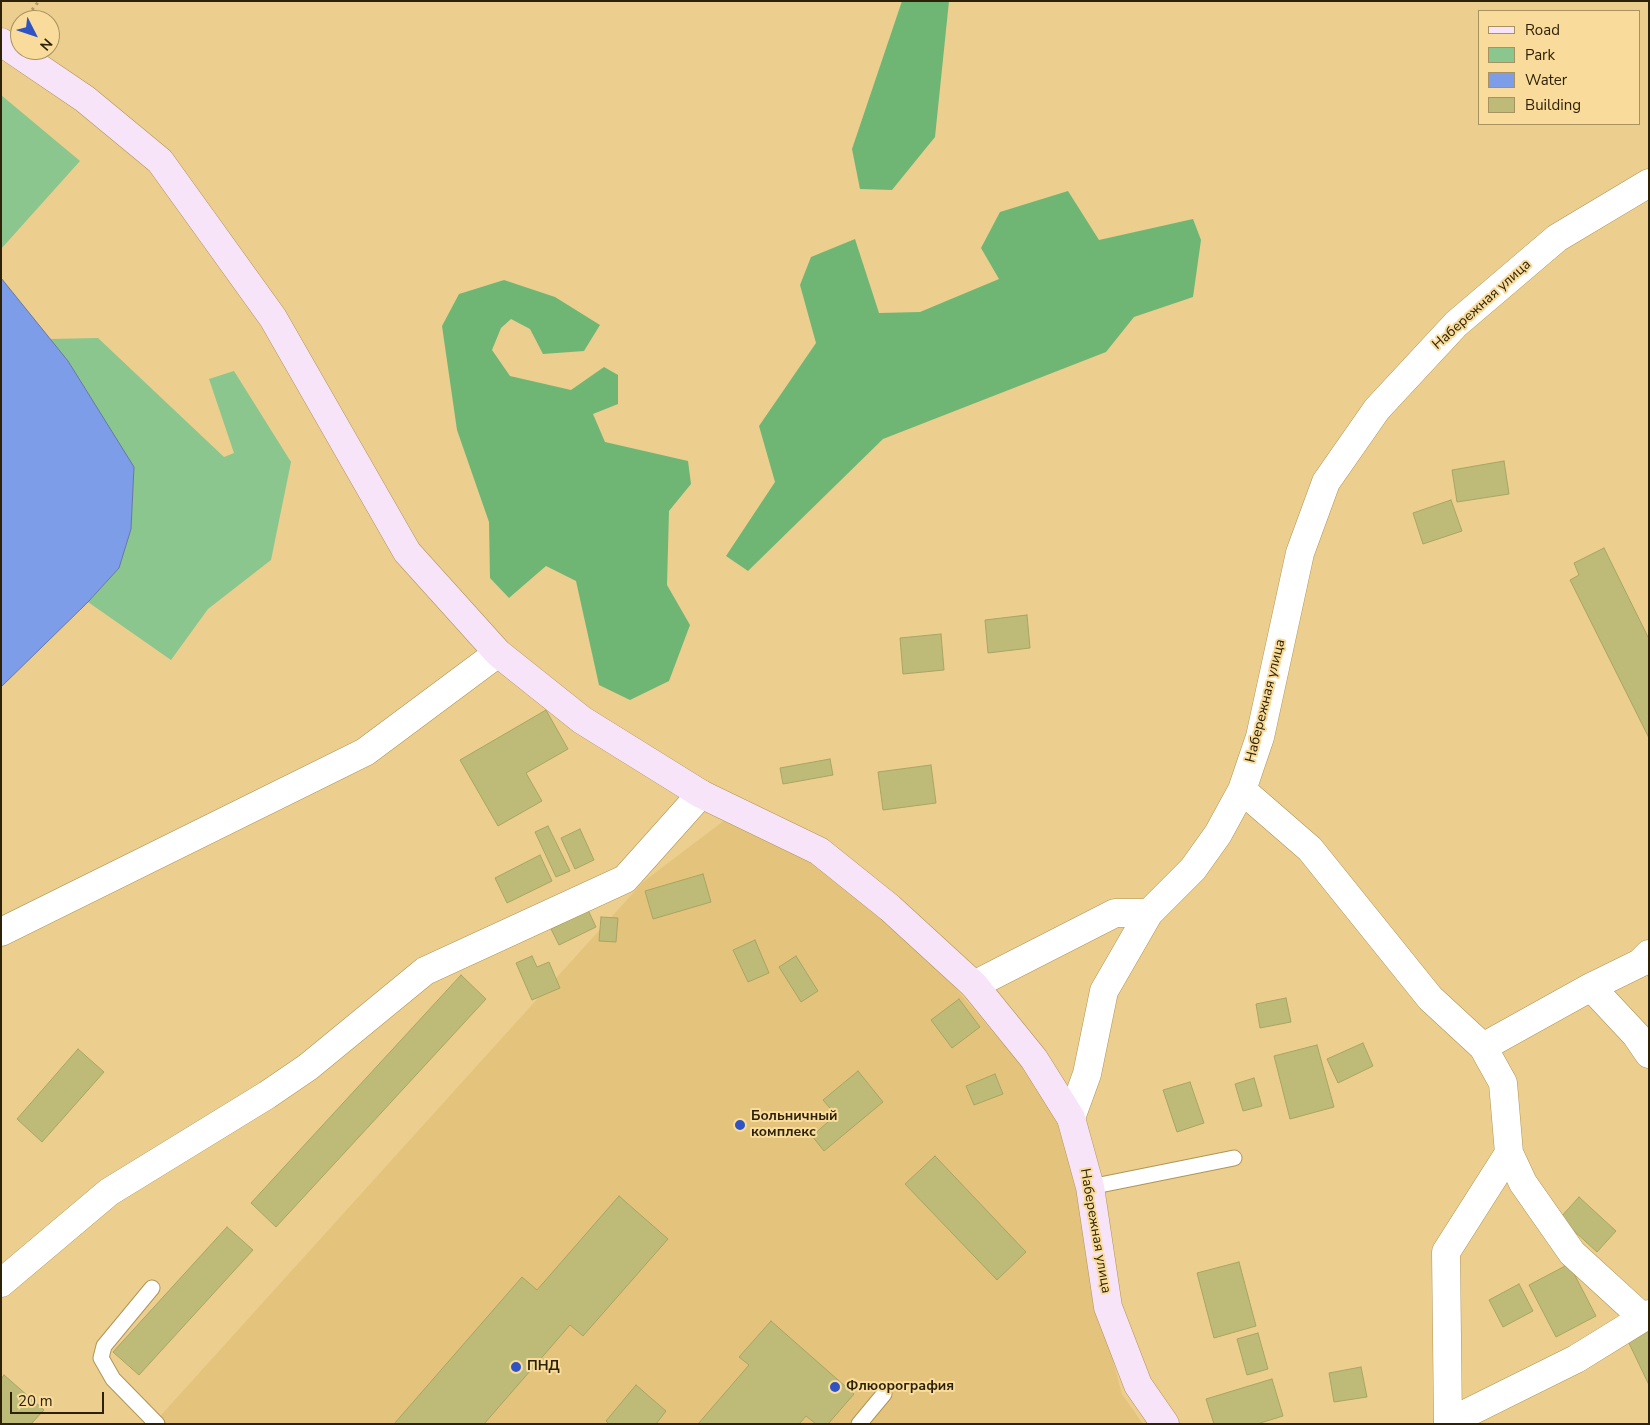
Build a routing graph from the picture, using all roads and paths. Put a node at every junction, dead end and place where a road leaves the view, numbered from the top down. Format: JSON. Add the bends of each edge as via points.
{"nodes":[{"id":1,"x":1,"y":42,"type":"edge"},
{"id":2,"x":1649,"y":182,"type":"edge"},
{"id":3,"x":498,"y":654,"type":"junction"},
{"id":4,"x":1242,"y":790,"type":"junction"},
{"id":5,"x":701,"y":794,"type":"junction"},
{"id":6,"x":1149,"y":913,"type":"junction"},
{"id":7,"x":1,"y":932,"type":"edge"},
{"id":8,"x":1649,"y":954,"type":"edge"},
{"id":9,"x":974,"y":985,"type":"junction"},
{"id":10,"x":1591,"y":987,"type":"junction"},
{"id":11,"x":1483,"y":1047,"type":"junction"},
{"id":12,"x":1649,"y":1054,"type":"edge"},
{"id":13,"x":1071,"y":1118,"type":"junction"},
{"id":14,"x":1509,"y":1153,"type":"junction"},
{"id":15,"x":1234,"y":1158,"type":"dead end"},
{"id":16,"x":1090,"y":1187,"type":"junction"},
{"id":17,"x":1,"y":1283,"type":"edge"},
{"id":18,"x":152,"y":1288,"type":"dead end"},
{"id":19,"x":1646,"y":1316,"type":"edge"},
{"id":20,"x":884,"y":1394,"type":"dead end"},
{"id":21,"x":1449,"y":1423,"type":"edge"},
{"id":22,"x":157,"y":1424,"type":"edge"},
{"id":23,"x":859,"y":1424,"type":"edge"},
{"id":24,"x":1164,"y":1424,"type":"edge"}],
"edges":[{"from":1,"to":3,"type":"main road","via":[[85,99],[160,160],[273,318],[407,552]]},
{"from":2,"to":4,"type":"street","name":"Набережная улица","via":[[1557,238],[1456,324],[1377,409],[1326,482],[1300,553],[1260,737]]},
{"from":3,"to":5,"type":"main road","via":[[582,720]]},
{"from":3,"to":7,"type":"street","via":[[365,752]]},
{"from":4,"to":6,"type":"street","name":"Набережная улица","via":[[1218,834],[1193,869]]},
{"from":4,"to":11,"type":"street","via":[[1310,849],[1430,998]]},
{"from":5,"to":9,"type":"main road","via":[[819,851],[890,908]]},
{"from":5,"to":17,"type":"street","via":[[625,879],[425,971],[300,1073],[109,1192]]},
{"from":6,"to":9,"type":"street","via":[[1115,913]]},
{"from":6,"to":13,"type":"street","name":"Набережная улица","via":[[1104,991],[1088,1074]]},
{"from":8,"to":10,"type":"street","via":[[1640,962]]},
{"from":9,"to":13,"type":"main road","via":[[1034,1059]]},
{"from":10,"to":11,"type":"street"},
{"from":10,"to":12,"type":"street","via":[[1636,1035]]},
{"from":11,"to":14,"type":"street","via":[[1503,1083]]},
{"from":13,"to":16,"type":"main road","name":"Набережная улица"},
{"from":14,"to":19,"type":"street","via":[[1522,1183],[1572,1253]]},
{"from":14,"to":21,"type":"street","via":[[1446,1252]]},
{"from":15,"to":16,"type":"lane"},
{"from":16,"to":24,"type":"main road","name":"Набережная улица","via":[[1108,1307],[1138,1385]]},
{"from":18,"to":22,"type":"lane","via":[[104,1346],[101,1358],[113,1379]]},
{"from":19,"to":21,"type":"street","via":[[1576,1360]]},
{"from":20,"to":23,"type":"lane"}]}
